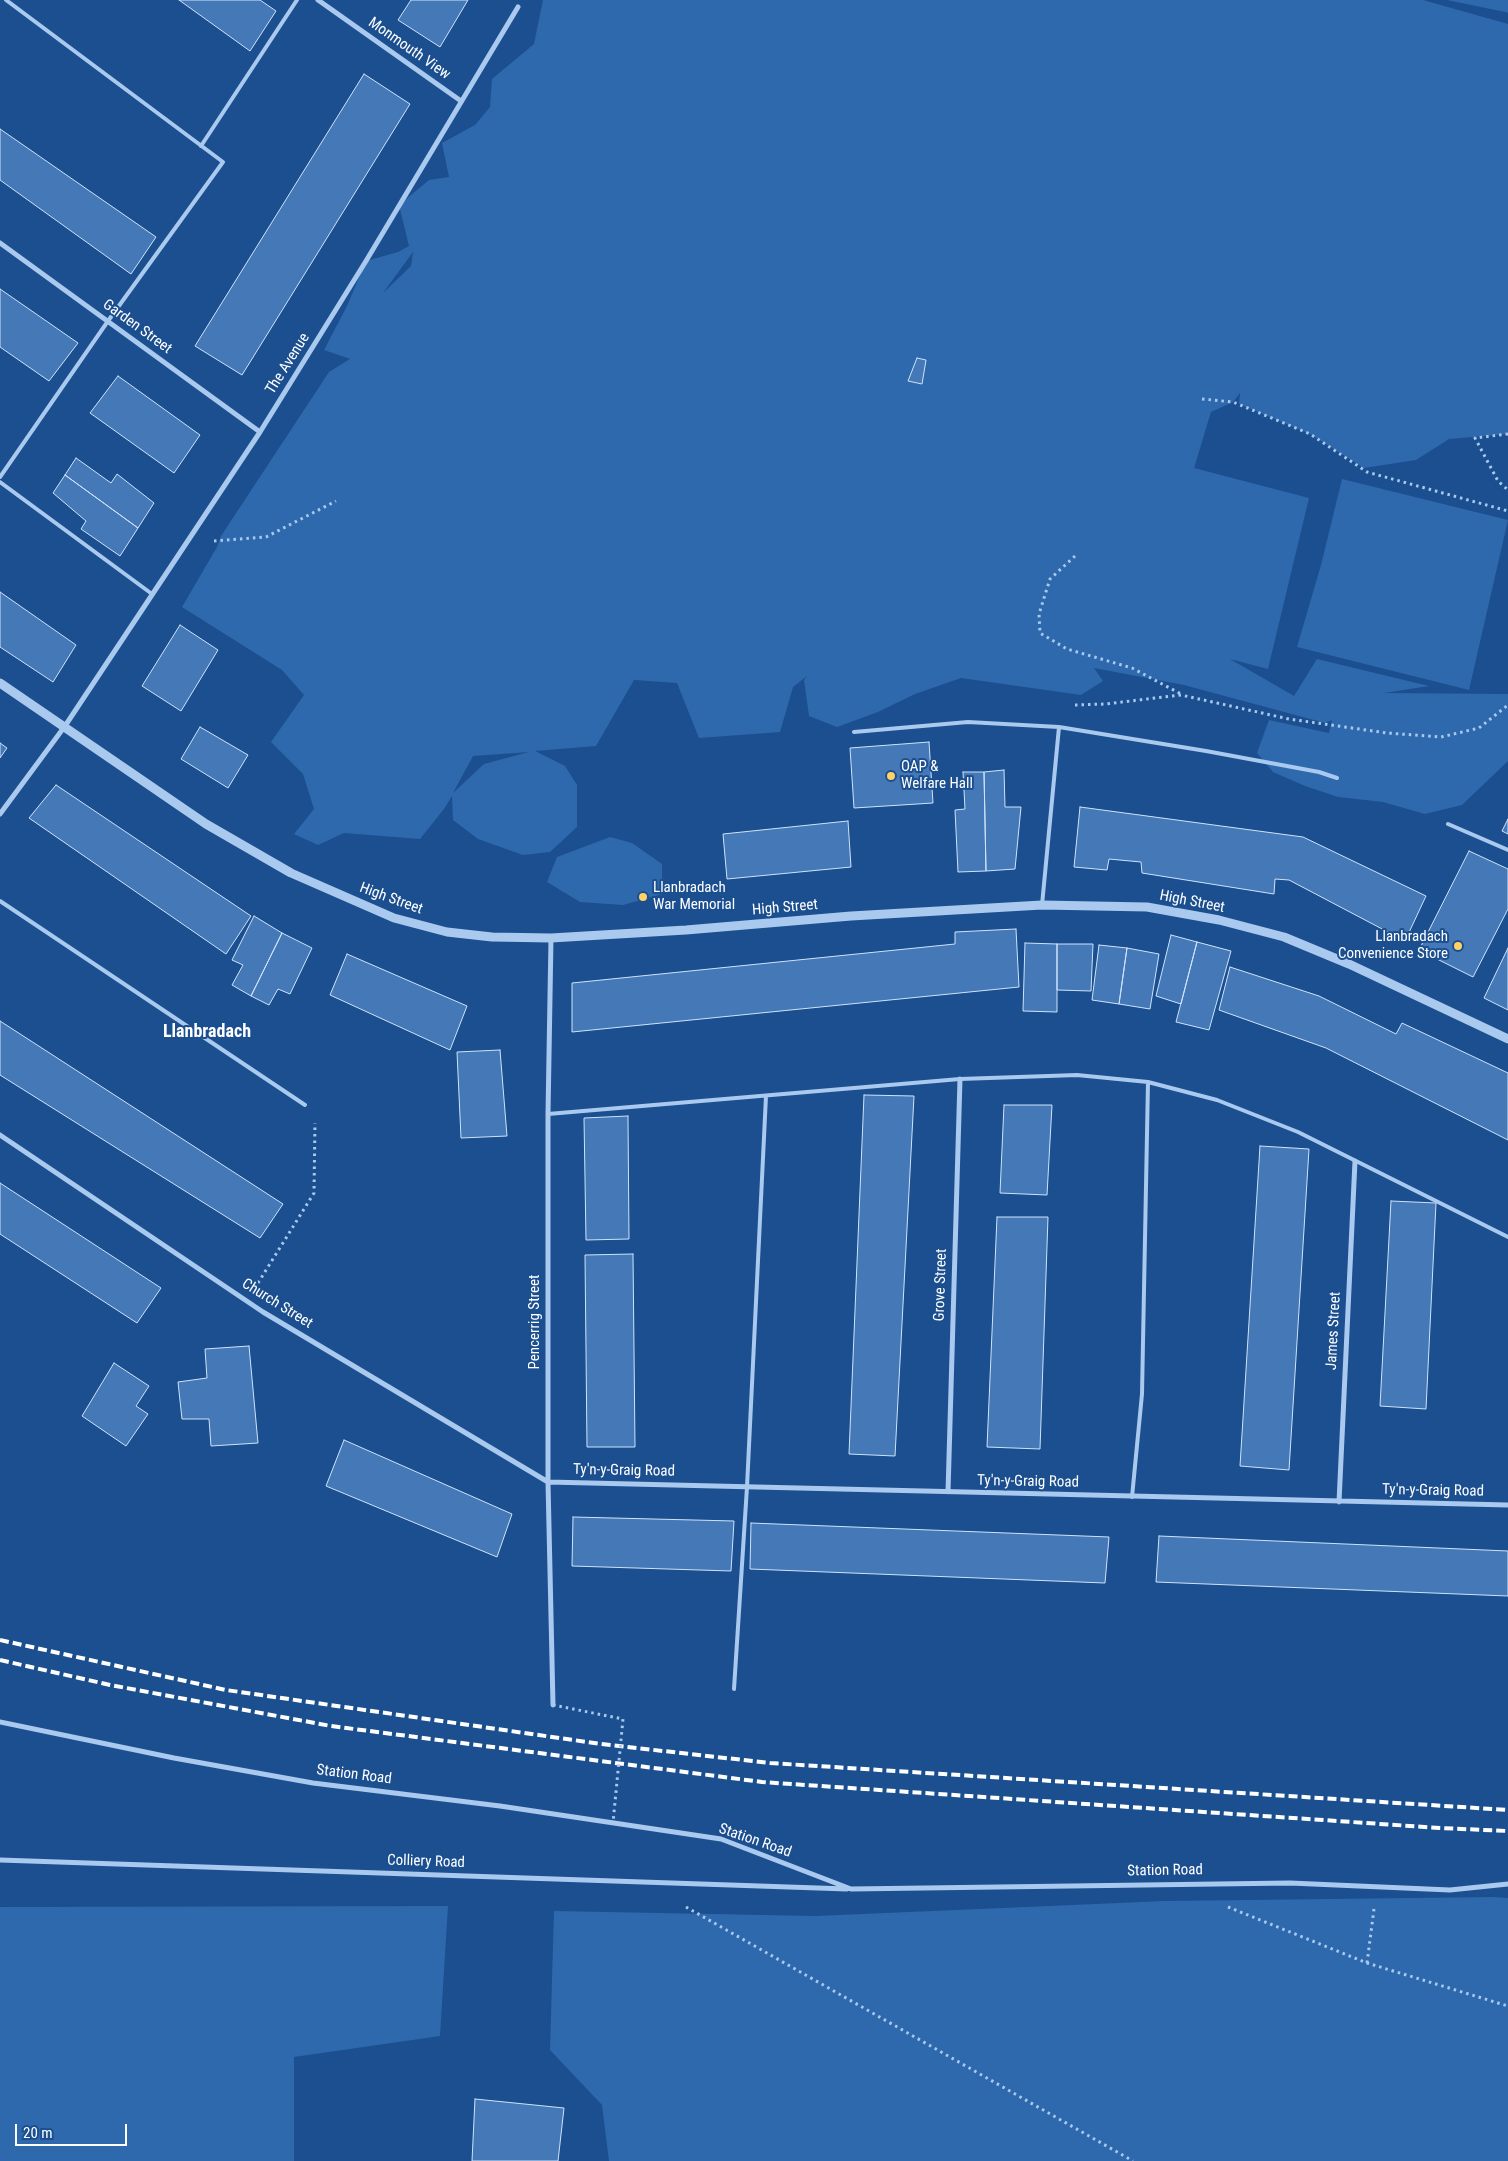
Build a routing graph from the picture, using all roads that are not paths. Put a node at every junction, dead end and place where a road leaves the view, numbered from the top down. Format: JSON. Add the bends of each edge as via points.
{"nodes":[{"id":1,"x":6,"y":0,"type":"edge"},
{"id":2,"x":297,"y":0,"type":"edge"},
{"id":3,"x":318,"y":0,"type":"edge"},
{"id":4,"x":518,"y":7,"type":"dead end"},
{"id":5,"x":462,"y":100,"type":"junction"},
{"id":6,"x":201,"y":146,"type":"junction"},
{"id":7,"x":0,"y":243,"type":"edge"},
{"id":8,"x":108,"y":321,"type":"junction"},
{"id":9,"x":260,"y":432,"type":"junction"},
{"id":10,"x":0,"y":477,"type":"edge"},
{"id":11,"x":0,"y":482,"type":"edge"},
{"id":12,"x":152,"y":594,"type":"junction"},
{"id":13,"x":0,"y":683,"type":"edge"},
{"id":14,"x":65,"y":726,"type":"junction"},
{"id":15,"x":1059,"y":727,"type":"junction"},
{"id":16,"x":854,"y":732,"type":"dead end"},
{"id":17,"x":1337,"y":778,"type":"dead end"},
{"id":18,"x":0,"y":814,"type":"edge"},
{"id":19,"x":1448,"y":824,"type":"dead end"},
{"id":20,"x":1508,"y":850,"type":"edge"},
{"id":21,"x":0,"y":901,"type":"edge"},
{"id":22,"x":1042,"y":904,"type":"junction"},
{"id":23,"x":551,"y":938,"type":"junction"},
{"id":24,"x":1508,"y":1039,"type":"edge"},
{"id":25,"x":960,"y":1079,"type":"junction"},
{"id":26,"x":1148,"y":1082,"type":"junction"},
{"id":27,"x":766,"y":1096,"type":"junction"},
{"id":28,"x":305,"y":1105,"type":"road end"},
{"id":29,"x":548,"y":1114,"type":"junction"},
{"id":30,"x":0,"y":1135,"type":"edge"},
{"id":31,"x":1355,"y":1161,"type":"junction"},
{"id":32,"x":1508,"y":1237,"type":"edge"},
{"id":33,"x":548,"y":1482,"type":"junction"},
{"id":34,"x":747,"y":1487,"type":"junction"},
{"id":35,"x":948,"y":1492,"type":"junction"},
{"id":36,"x":1132,"y":1497,"type":"junction"},
{"id":37,"x":1339,"y":1502,"type":"junction"},
{"id":38,"x":1508,"y":1505,"type":"edge"},
{"id":39,"x":734,"y":1689,"type":"dead end"},
{"id":40,"x":553,"y":1705,"type":"road end"},
{"id":41,"x":0,"y":1722,"type":"edge"},
{"id":42,"x":0,"y":1860,"type":"edge"},
{"id":43,"x":1508,"y":1884,"type":"edge"},
{"id":44,"x":851,"y":1889,"type":"junction"}],
"edges":[{"from":1,"to":6,"type":"lane"},
{"from":2,"to":6,"type":"lane"},
{"from":3,"to":5,"type":"street","name":"Monmouth View"},
{"from":4,"to":5,"type":"street","name":"The Avenue"},
{"from":5,"to":9,"type":"street","name":"The Avenue"},
{"from":6,"to":8,"type":"lane","via":[[223,162]]},
{"from":7,"to":8,"type":"street","name":"Garden Street"},
{"from":8,"to":9,"type":"street","name":"Garden Street"},
{"from":8,"to":10,"type":"lane"},
{"from":9,"to":12,"type":"street","name":"The Avenue"},
{"from":11,"to":12,"type":"lane"},
{"from":12,"to":14,"type":"street","name":"The Avenue"},
{"from":13,"to":14,"type":"street","name":"High Street"},
{"from":14,"to":18,"type":"street","name":"The Avenue"},
{"from":14,"to":23,"type":"street","name":"High Street","via":[[206,824],[291,873],[394,918],[447,932]]},
{"from":15,"to":16,"type":"lane","via":[[968,722]]},
{"from":15,"to":17,"type":"lane","via":[[1206,751]]},
{"from":15,"to":22,"type":"lane"},
{"from":19,"to":20,"type":"lane"},
{"from":21,"to":28,"type":"lane"},
{"from":22,"to":23,"type":"street","name":"High Street"},
{"from":22,"to":24,"type":"street","name":"High Street","via":[[1146,907],[1219,920],[1284,937]]},
{"from":23,"to":29,"type":"street","name":"Pencerrig Street"},
{"from":25,"to":26,"type":"lane","via":[[1077,1075]]},
{"from":25,"to":27,"type":"lane"},
{"from":25,"to":35,"type":"street","name":"Grove Street"},
{"from":26,"to":31,"type":"lane","via":[[1217,1100],[1298,1132]]},
{"from":26,"to":36,"type":"lane","via":[[1142,1394]]},
{"from":27,"to":29,"type":"lane"},
{"from":27,"to":34,"type":"lane"},
{"from":29,"to":33,"type":"street","name":"Pencerrig Street"},
{"from":30,"to":33,"type":"street","name":"Church Street","via":[[247,1301]]},
{"from":31,"to":32,"type":"lane"},
{"from":31,"to":37,"type":"street","name":"James Street"},
{"from":33,"to":34,"type":"street","name":"Ty'n-y-Graig Road"},
{"from":33,"to":40,"type":"street","name":"Pencerrig Street"},
{"from":34,"to":35,"type":"street","name":"Ty'n-y-Graig Road"},
{"from":34,"to":39,"type":"lane"},
{"from":35,"to":36,"type":"street","name":"Ty'n-y-Graig Road"},
{"from":36,"to":37,"type":"street","name":"Ty'n-y-Graig Road"},
{"from":37,"to":38,"type":"street","name":"Ty'n-y-Graig Road"},
{"from":41,"to":44,"type":"street","name":"Station Road","via":[[313,1783],[500,1806],[721,1840]]},
{"from":42,"to":44,"type":"street","name":"Colliery Road"},
{"from":43,"to":44,"type":"street","name":"Station Road","via":[[1450,1890],[1290,1883]]}]}
